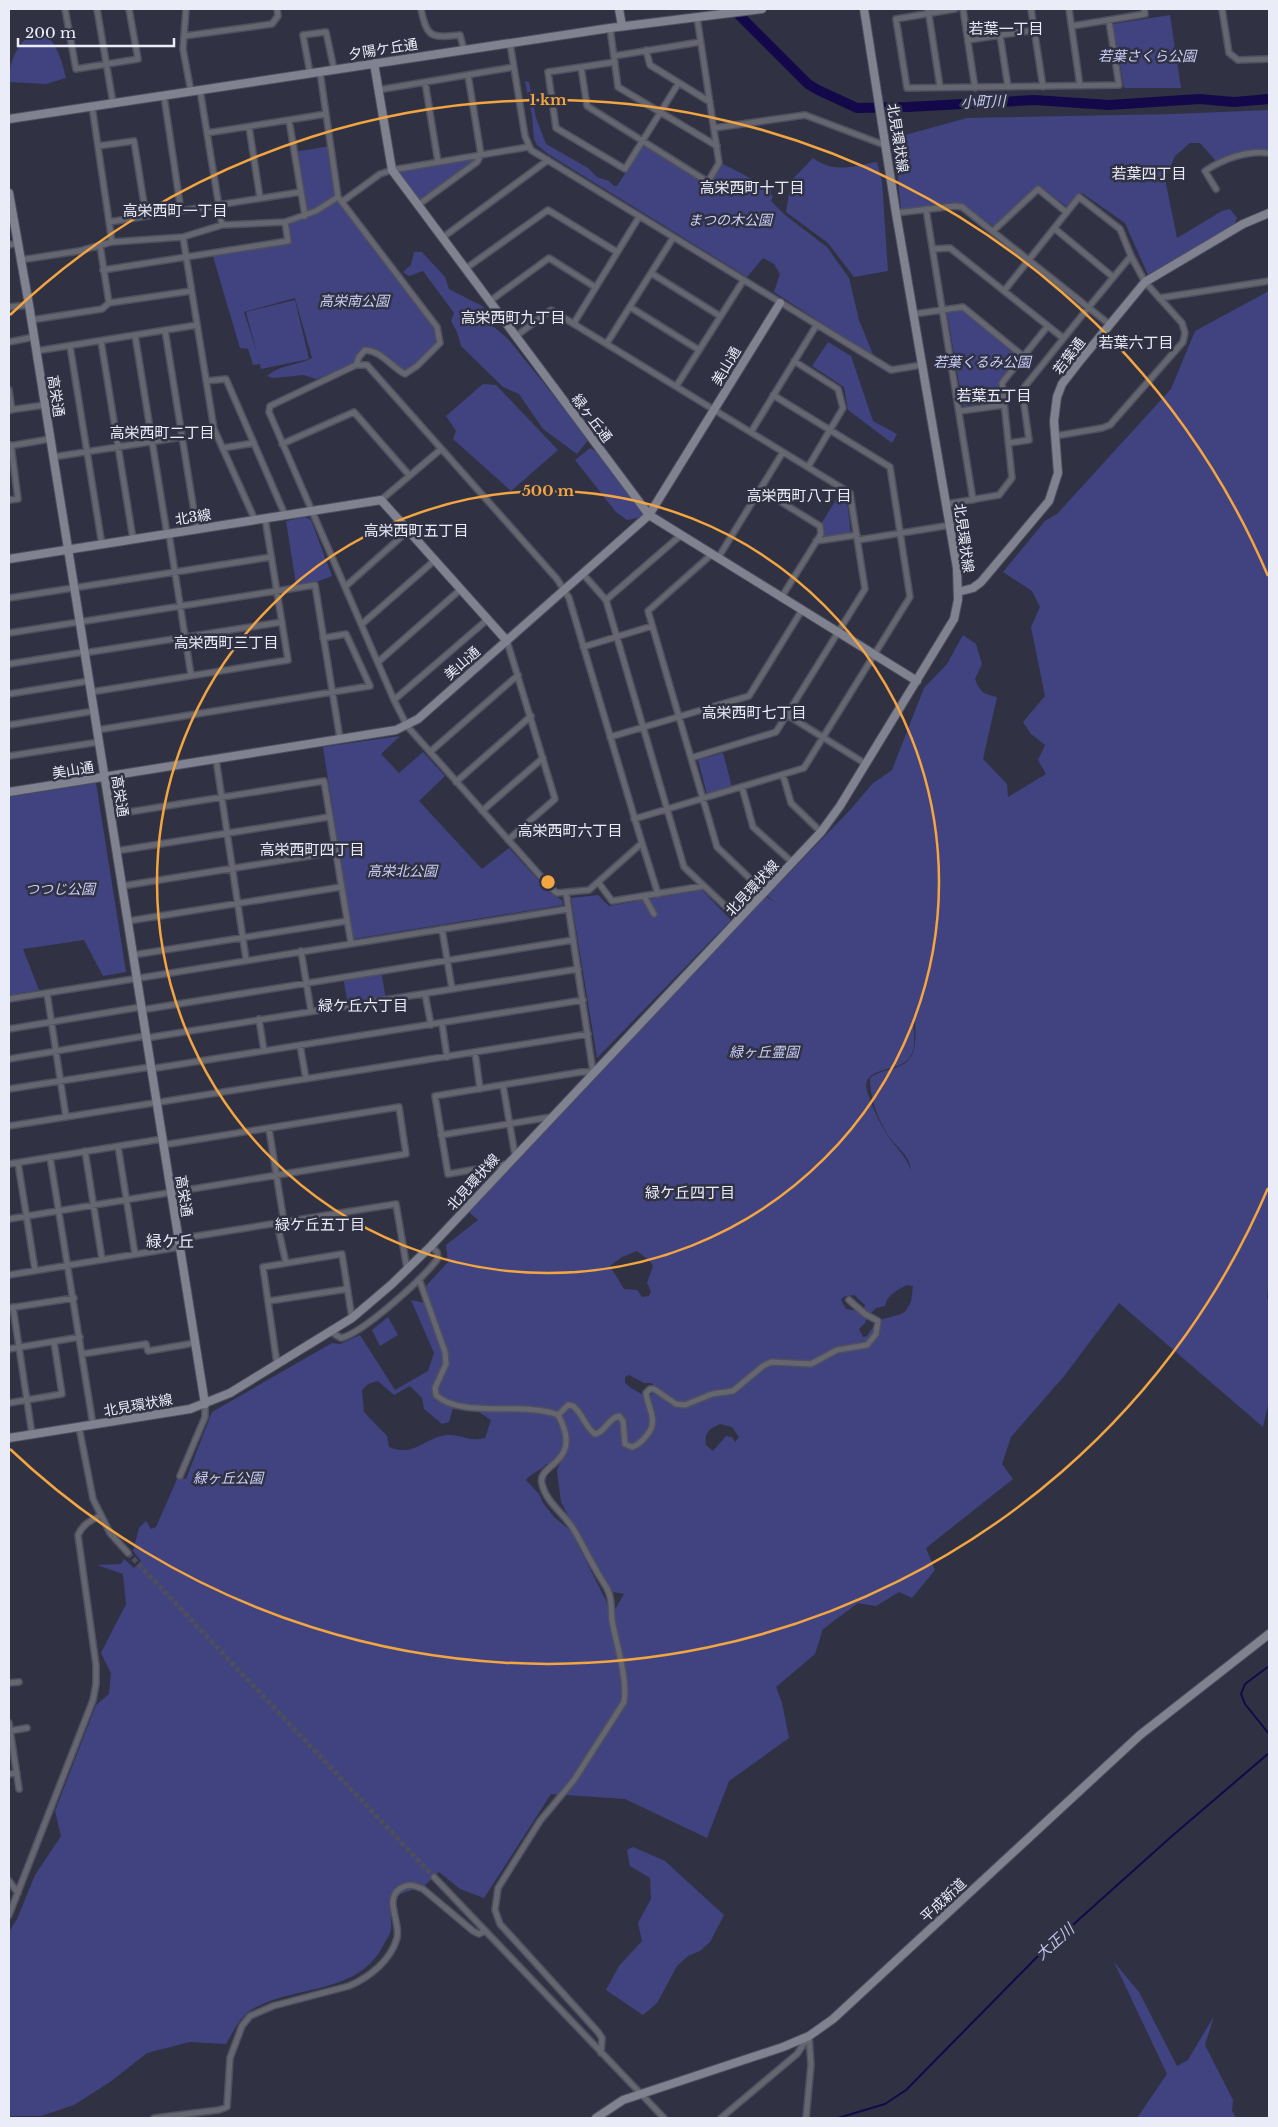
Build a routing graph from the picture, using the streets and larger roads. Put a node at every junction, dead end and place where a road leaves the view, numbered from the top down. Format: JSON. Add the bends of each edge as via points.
{"nodes":[{"id":1,"x":65,"y":9,"type":"edge"},
{"id":2,"x":97,"y":9,"type":"edge"},
{"id":3,"x":129,"y":9,"type":"edge"},
{"id":4,"x":186,"y":9,"type":"edge"},
{"id":5,"x":277,"y":9,"type":"edge"},
{"id":6,"x":422,"y":9,"type":"edge"},
{"id":7,"x":619,"y":9,"type":"edge"},
{"id":8,"x":762,"y":9,"type":"edge"},
{"id":9,"x":864,"y":9,"type":"edge"},
{"id":10,"x":954,"y":9,"type":"edge"},
{"id":11,"x":963,"y":9,"type":"edge"},
{"id":12,"x":1031,"y":9,"type":"edge"},
{"id":13,"x":1069,"y":9,"type":"edge"},
{"id":14,"x":1144,"y":9,"type":"edge"},
{"id":15,"x":1222,"y":9,"type":"edge"},
{"id":16,"x":928,"y":11,"type":"edge"},
{"id":17,"x":697,"y":17,"type":"junction"},
{"id":18,"x":1109,"y":21,"type":"junction"},
{"id":19,"x":622,"y":26,"type":"junction"},
{"id":20,"x":1072,"y":26,"type":"junction"},
{"id":21,"x":610,"y":28,"type":"junction"},
{"id":22,"x":1035,"y":30,"type":"junction"},
{"id":23,"x":184,"y":36,"type":"junction"},
{"id":24,"x":1000,"y":36,"type":"junction"},
{"id":25,"x":968,"y":40,"type":"junction"},
{"id":26,"x":700,"y":42,"type":"junction"},
{"id":27,"x":510,"y":43,"type":"junction"},
{"id":28,"x":464,"y":50,"type":"junction"},
{"id":29,"x":646,"y":50,"type":"junction"},
{"id":30,"x":614,"y":56,"type":"junction"},
{"id":31,"x":1269,"y":59,"type":"edge"},
{"id":32,"x":615,"y":62,"type":"junction"},
{"id":33,"x":374,"y":63,"type":"junction"},
{"id":34,"x":107,"y":64,"type":"junction"},
{"id":35,"x":514,"y":68,"type":"junction"},
{"id":36,"x":581,"y":68,"type":"junction"},
{"id":37,"x":334,"y":69,"type":"junction"},
{"id":38,"x":320,"y":72,"type":"junction"},
{"id":39,"x":310,"y":73,"type":"junction"},
{"id":40,"x":468,"y":75,"type":"junction"},
{"id":41,"x":425,"y":82,"type":"junction"},
{"id":42,"x":678,"y":84,"type":"junction"},
{"id":43,"x":1043,"y":86,"type":"junction"},
{"id":44,"x":1080,"y":86,"type":"junction"},
{"id":45,"x":940,"y":87,"type":"junction"},
{"id":46,"x":1008,"y":87,"type":"junction"},
{"id":47,"x":975,"y":88,"type":"junction"},
{"id":48,"x":200,"y":90,"type":"junction"},
{"id":49,"x":378,"y":90,"type":"junction"},
{"id":50,"x":192,"y":92,"type":"junction"},
{"id":51,"x":164,"y":96,"type":"junction"},
{"id":52,"x":710,"y":102,"type":"junction"},
{"id":53,"x":113,"y":103,"type":"junction"},
{"id":54,"x":92,"y":106,"type":"junction"},
{"id":55,"x":661,"y":112,"type":"junction"},
{"id":56,"x":326,"y":114,"type":"junction"},
{"id":57,"x":9,"y":119,"type":"edge"},
{"id":58,"x":289,"y":120,"type":"junction"},
{"id":59,"x":248,"y":127,"type":"junction"},
{"id":60,"x":714,"y":128,"type":"junction"},
{"id":61,"x":207,"y":133,"type":"junction"},
{"id":62,"x":643,"y":141,"type":"junction"},
{"id":63,"x":98,"y":146,"type":"junction"},
{"id":64,"x":528,"y":146,"type":"junction"},
{"id":65,"x":717,"y":146,"type":"junction"},
{"id":66,"x":887,"y":146,"type":"junction"},
{"id":67,"x":1269,"y":153,"type":"edge"},
{"id":68,"x":482,"y":156,"type":"junction"},
{"id":69,"x":548,"y":160,"type":"junction"},
{"id":70,"x":438,"y":162,"type":"junction"},
{"id":71,"x":392,"y":170,"type":"junction"},
{"id":72,"x":1216,"y":189,"type":"dead end"},
{"id":73,"x":301,"y":192,"type":"junction"},
{"id":74,"x":9,"y":193,"type":"edge"},
{"id":75,"x":260,"y":198,"type":"junction"},
{"id":76,"x":341,"y":199,"type":"junction"},
{"id":77,"x":218,"y":205,"type":"junction"},
{"id":78,"x":418,"y":206,"type":"junction"},
{"id":79,"x":926,"y":209,"type":"junction"},
{"id":80,"x":10,"y":211,"type":"edge"},
{"id":81,"x":181,"y":211,"type":"junction"},
{"id":82,"x":1066,"y":212,"type":"junction"},
{"id":83,"x":896,"y":213,"type":"junction"},
{"id":84,"x":1269,"y":213,"type":"edge"},
{"id":85,"x":146,"y":216,"type":"junction"},
{"id":86,"x":305,"y":216,"type":"junction"},
{"id":87,"x":639,"y":217,"type":"junction"},
{"id":88,"x":110,"y":222,"type":"junction"},
{"id":89,"x":286,"y":222,"type":"junction"},
{"id":90,"x":222,"y":225,"type":"junction"},
{"id":91,"x":1054,"y":228,"type":"junction"},
{"id":92,"x":993,"y":231,"type":"junction"},
{"id":93,"x":183,"y":237,"type":"junction"},
{"id":94,"x":442,"y":238,"type":"junction"},
{"id":95,"x":673,"y":238,"type":"junction"},
{"id":96,"x":112,"y":242,"type":"junction"},
{"id":97,"x":13,"y":244,"type":"edge"},
{"id":98,"x":100,"y":245,"type":"junction"},
{"id":99,"x":933,"y":249,"type":"junction"},
{"id":100,"x":617,"y":252,"type":"junction"},
{"id":101,"x":1131,"y":256,"type":"junction"},
{"id":102,"x":186,"y":258,"type":"junction"},
{"id":103,"x":1029,"y":259,"type":"junction"},
{"id":104,"x":20,"y":260,"type":"junction"},
{"id":105,"x":465,"y":269,"type":"junction"},
{"id":106,"x":104,"y":270,"type":"junction"},
{"id":107,"x":651,"y":273,"type":"junction"},
{"id":108,"x":1113,"y":277,"type":"junction"},
{"id":109,"x":743,"y":281,"type":"junction"},
{"id":110,"x":1269,"y":281,"type":"edge"},
{"id":111,"x":1145,"y":282,"type":"junction"},
{"id":112,"x":596,"y":287,"type":"junction"},
{"id":113,"x":191,"y":291,"type":"junction"},
{"id":114,"x":1004,"y":291,"type":"junction"},
{"id":115,"x":1159,"y":298,"type":"junction"},
{"id":116,"x":490,"y":301,"type":"junction"},
{"id":117,"x":109,"y":302,"type":"junction"},
{"id":118,"x":780,"y":303,"type":"junction"},
{"id":119,"x":29,"y":305,"type":"junction"},
{"id":120,"x":9,"y":307,"type":"edge"},
{"id":121,"x":630,"y":307,"type":"junction"},
{"id":122,"x":1088,"y":308,"type":"junction"},
{"id":123,"x":943,"y":310,"type":"junction"},
{"id":124,"x":914,"y":314,"type":"junction"},
{"id":125,"x":720,"y":316,"type":"junction"},
{"id":126,"x":31,"y":320,"type":"junction"},
{"id":127,"x":574,"y":323,"type":"junction"},
{"id":128,"x":1109,"y":324,"type":"junction"},
{"id":129,"x":197,"y":326,"type":"junction"},
{"id":130,"x":816,"y":326,"type":"junction"},
{"id":131,"x":1047,"y":327,"type":"junction"},
{"id":132,"x":165,"y":330,"type":"junction"},
{"id":133,"x":135,"y":335,"type":"junction"},
{"id":134,"x":516,"y":336,"type":"junction"},
{"id":135,"x":34,"y":337,"type":"junction"},
{"id":136,"x":1063,"y":338,"type":"junction"},
{"id":137,"x":101,"y":341,"type":"junction"},
{"id":138,"x":9,"y":342,"type":"edge"},
{"id":139,"x":607,"y":343,"type":"junction"},
{"id":140,"x":70,"y":346,"type":"junction"},
{"id":141,"x":699,"y":350,"type":"junction"},
{"id":142,"x":36,"y":351,"type":"junction"},
{"id":143,"x":1023,"y":356,"type":"junction"},
{"id":144,"x":794,"y":361,"type":"junction"},
{"id":145,"x":356,"y":365,"type":"junction"},
{"id":146,"x":922,"y":365,"type":"junction"},
{"id":147,"x":206,"y":381,"type":"junction"},
{"id":148,"x":677,"y":386,"type":"junction"},
{"id":149,"x":9,"y":390,"type":"edge"},
{"id":150,"x":773,"y":395,"type":"junction"},
{"id":151,"x":45,"y":405,"type":"junction"},
{"id":152,"x":1004,"y":405,"type":"junction"},
{"id":153,"x":714,"y":409,"type":"junction"},
{"id":154,"x":10,"y":410,"type":"edge"},
{"id":155,"x":960,"y":411,"type":"junction"},
{"id":156,"x":830,"y":430,"type":"junction"},
{"id":157,"x":752,"y":432,"type":"junction"},
{"id":158,"x":1055,"y":436,"type":"junction"},
{"id":159,"x":182,"y":437,"type":"junction"},
{"id":160,"x":50,"y":439,"type":"junction"},
{"id":161,"x":152,"y":442,"type":"junction"},
{"id":162,"x":254,"y":443,"type":"junction"},
{"id":163,"x":1009,"y":443,"type":"junction"},
{"id":164,"x":282,"y":444,"type":"junction"},
{"id":165,"x":10,"y":446,"type":"edge"},
{"id":166,"x":118,"y":447,"type":"junction"},
{"id":167,"x":223,"y":448,"type":"junction"},
{"id":168,"x":440,"y":450,"type":"junction"},
{"id":169,"x":86,"y":452,"type":"junction"},
{"id":170,"x":783,"y":452,"type":"junction"},
{"id":171,"x":53,"y":457,"type":"junction"},
{"id":172,"x":808,"y":467,"type":"junction"},
{"id":173,"x":409,"y":475,"type":"junction"},
{"id":174,"x":760,"y":489,"type":"junction"},
{"id":175,"x":9,"y":500,"type":"edge"},
{"id":176,"x":381,"y":500,"type":"junction"},
{"id":177,"x":973,"y":500,"type":"junction"},
{"id":178,"x":946,"y":504,"type":"junction"},
{"id":179,"x":312,"y":511,"type":"junction"},
{"id":180,"x":285,"y":515,"type":"junction"},
{"id":181,"x":649,"y":515,"type":"junction"},
{"id":182,"x":266,"y":518,"type":"junction"},
{"id":183,"x":255,"y":520,"type":"junction"},
{"id":184,"x":951,"y":526,"type":"junction"},
{"id":185,"x":197,"y":530,"type":"junction"},
{"id":186,"x":409,"y":530,"type":"junction"},
{"id":187,"x":168,"y":534,"type":"junction"},
{"id":188,"x":901,"y":534,"type":"junction"},
{"id":189,"x":681,"y":535,"type":"junction"},
{"id":190,"x":858,"y":538,"type":"junction"},
{"id":191,"x":133,"y":539,"type":"junction"},
{"id":192,"x":815,"y":541,"type":"junction"},
{"id":193,"x":102,"y":545,"type":"junction"},
{"id":194,"x":68,"y":550,"type":"junction"},
{"id":195,"x":715,"y":556,"type":"junction"},
{"id":196,"x":271,"y":557,"type":"junction"},
{"id":197,"x":9,"y":559,"type":"edge"},
{"id":198,"x":435,"y":560,"type":"junction"},
{"id":199,"x":175,"y":573,"type":"junction"},
{"id":200,"x":583,"y":574,"type":"junction"},
{"id":201,"x":346,"y":586,"type":"junction"},
{"id":202,"x":74,"y":588,"type":"junction"},
{"id":203,"x":461,"y":589,"type":"junction"},
{"id":204,"x":278,"y":591,"type":"junction"},
{"id":205,"x":564,"y":591,"type":"junction"},
{"id":206,"x":958,"y":592,"type":"junction"},
{"id":207,"x":9,"y":598,"type":"edge"},
{"id":208,"x":781,"y":598,"type":"junction"},
{"id":209,"x":606,"y":600,"type":"junction"},
{"id":210,"x":180,"y":606,"type":"junction"},
{"id":211,"x":802,"y":610,"type":"junction"},
{"id":212,"x":488,"y":619,"type":"junction"},
{"id":213,"x":80,"y":622,"type":"junction"},
{"id":214,"x":282,"y":622,"type":"junction"},
{"id":215,"x":362,"y":624,"type":"junction"},
{"id":216,"x":652,"y":626,"type":"junction"},
{"id":217,"x":838,"y":632,"type":"junction"},
{"id":218,"x":9,"y":633,"type":"edge"},
{"id":219,"x":186,"y":637,"type":"junction"},
{"id":220,"x":617,"y":637,"type":"junction"},
{"id":221,"x":323,"y":638,"type":"junction"},
{"id":222,"x":507,"y":640,"type":"junction"},
{"id":223,"x":583,"y":647,"type":"junction"},
{"id":224,"x":84,"y":653,"type":"junction"},
{"id":225,"x":875,"y":655,"type":"junction"},
{"id":226,"x":378,"y":662,"type":"junction"},
{"id":227,"x":9,"y":664,"type":"edge"},
{"id":228,"x":191,"y":675,"type":"junction"},
{"id":229,"x":518,"y":675,"type":"junction"},
{"id":230,"x":89,"y":681,"type":"junction"},
{"id":231,"x":917,"y":681,"type":"junction"},
{"id":232,"x":91,"y":692,"type":"junction"},
{"id":233,"x":331,"y":692,"type":"junction"},
{"id":234,"x":9,"y":694,"type":"edge"},
{"id":235,"x":394,"y":700,"type":"junction"},
{"id":236,"x":94,"y":711,"type":"junction"},
{"id":237,"x":787,"y":715,"type":"junction"},
{"id":238,"x":531,"y":716,"type":"junction"},
{"id":239,"x":678,"y":717,"type":"junction"},
{"id":240,"x":9,"y":725,"type":"edge"},
{"id":241,"x":407,"y":726,"type":"junction"},
{"id":242,"x":643,"y":727,"type":"junction"},
{"id":243,"x":97,"y":730,"type":"junction"},
{"id":244,"x":610,"y":737,"type":"junction"},
{"id":245,"x":340,"y":738,"type":"junction"},
{"id":246,"x":823,"y":738,"type":"junction"},
{"id":247,"x":99,"y":742,"type":"junction"},
{"id":248,"x":430,"y":752,"type":"junction"},
{"id":249,"x":9,"y":756,"type":"edge"},
{"id":250,"x":543,"y":758,"type":"junction"},
{"id":251,"x":691,"y":758,"type":"junction"},
{"id":252,"x":216,"y":759,"type":"junction"},
{"id":253,"x":866,"y":764,"type":"junction"},
{"id":254,"x":783,"y":775,"type":"junction"},
{"id":255,"x":104,"y":777,"type":"junction"},
{"id":256,"x":456,"y":782,"type":"junction"},
{"id":257,"x":742,"y":787,"type":"junction"},
{"id":258,"x":9,"y":792,"type":"edge"},
{"id":259,"x":221,"y":796,"type":"junction"},
{"id":260,"x":703,"y":798,"type":"junction"},
{"id":261,"x":666,"y":809,"type":"junction"},
{"id":262,"x":482,"y":811,"type":"junction"},
{"id":263,"x":110,"y":815,"type":"junction"},
{"id":264,"x":329,"y":817,"type":"junction"},
{"id":265,"x":634,"y":819,"type":"junction"},
{"id":266,"x":821,"y":832,"type":"junction"},
{"id":267,"x":226,"y":834,"type":"junction"},
{"id":268,"x":508,"y":840,"type":"junction"},
{"id":269,"x":642,"y":843,"type":"junction"},
{"id":270,"x":116,"y":851,"type":"junction"},
{"id":271,"x":335,"y":852,"type":"junction"},
{"id":272,"x":793,"y":863,"type":"junction"},
{"id":273,"x":232,"y":869,"type":"junction"},
{"id":274,"x":598,"y":882,"type":"junction"},
{"id":275,"x":122,"y":886,"type":"junction"},
{"id":276,"x":704,"y":886,"type":"junction"},
{"id":277,"x":341,"y":887,"type":"junction"},
{"id":278,"x":764,"y":891,"type":"junction"},
{"id":279,"x":566,"y":892,"type":"junction"},
{"id":280,"x":658,"y":894,"type":"junction"},
{"id":281,"x":644,"y":896,"type":"junction"},
{"id":282,"x":238,"y":903,"type":"junction"},
{"id":283,"x":568,"y":909,"type":"junction"},
{"id":284,"x":654,"y":914,"type":"dead end"},
{"id":285,"x":739,"y":919,"type":"junction"},
{"id":286,"x":128,"y":921,"type":"junction"},
{"id":287,"x":347,"y":921,"type":"junction"},
{"id":288,"x":442,"y":929,"type":"junction"},
{"id":289,"x":243,"y":938,"type":"junction"},
{"id":290,"x":573,"y":940,"type":"junction"},
{"id":291,"x":351,"y":943,"type":"junction"},
{"id":292,"x":301,"y":951,"type":"junction"},
{"id":293,"x":133,"y":955,"type":"junction"},
{"id":294,"x":246,"y":960,"type":"junction"},
{"id":295,"x":447,"y":960,"type":"junction"},
{"id":296,"x":578,"y":969,"type":"junction"},
{"id":297,"x":136,"y":978,"type":"junction"},
{"id":298,"x":307,"y":982,"type":"junction"},
{"id":299,"x":452,"y":989,"type":"junction"},
{"id":300,"x":47,"y":993,"type":"junction"},
{"id":301,"x":426,"y":994,"type":"junction"},
{"id":302,"x":9,"y":999,"type":"edge"},
{"id":303,"x":583,"y":1000,"type":"junction"},
{"id":304,"x":141,"y":1009,"type":"junction"},
{"id":305,"x":312,"y":1011,"type":"junction"},
{"id":306,"x":259,"y":1019,"type":"junction"},
{"id":307,"x":52,"y":1022,"type":"junction"},
{"id":308,"x":442,"y":1023,"type":"junction"},
{"id":309,"x":431,"y":1025,"type":"junction"},
{"id":310,"x":9,"y":1029,"type":"edge"},
{"id":311,"x":588,"y":1034,"type":"junction"},
{"id":312,"x":146,"y":1037,"type":"junction"},
{"id":313,"x":300,"y":1045,"type":"junction"},
{"id":314,"x":56,"y":1051,"type":"junction"},
{"id":315,"x":264,"y":1051,"type":"junction"},
{"id":316,"x":474,"y":1052,"type":"junction"},
{"id":317,"x":447,"y":1057,"type":"junction"},
{"id":318,"x":9,"y":1059,"type":"edge"},
{"id":319,"x":150,"y":1068,"type":"junction"},
{"id":320,"x":593,"y":1072,"type":"junction"},
{"id":321,"x":306,"y":1079,"type":"junction"},
{"id":322,"x":60,"y":1080,"type":"junction"},
{"id":323,"x":503,"y":1085,"type":"junction"},
{"id":324,"x":9,"y":1089,"type":"edge"},
{"id":325,"x":480,"y":1089,"type":"junction"},
{"id":326,"x":156,"y":1104,"type":"junction"},
{"id":327,"x":66,"y":1117,"type":"junction"},
{"id":328,"x":551,"y":1117,"type":"junction"},
{"id":329,"x":509,"y":1124,"type":"junction"},
{"id":330,"x":9,"y":1126,"type":"edge"},
{"id":331,"x":269,"y":1129,"type":"junction"},
{"id":332,"x":441,"y":1135,"type":"junction"},
{"id":333,"x":163,"y":1142,"type":"junction"},
{"id":334,"x":118,"y":1146,"type":"junction"},
{"id":335,"x":85,"y":1151,"type":"junction"},
{"id":336,"x":515,"y":1155,"type":"junction"},
{"id":337,"x":50,"y":1157,"type":"junction"},
{"id":338,"x":18,"y":1163,"type":"junction"},
{"id":339,"x":9,"y":1164,"type":"edge"},
{"id":340,"x":506,"y":1164,"type":"junction"},
{"id":341,"x":276,"y":1175,"type":"junction"},
{"id":342,"x":171,"y":1192,"type":"junction"},
{"id":343,"x":126,"y":1200,"type":"junction"},
{"id":344,"x":94,"y":1205,"type":"junction"},
{"id":345,"x":59,"y":1210,"type":"junction"},
{"id":346,"x":26,"y":1216,"type":"junction"},
{"id":347,"x":9,"y":1219,"type":"edge"},
{"id":348,"x":284,"y":1222,"type":"junction"},
{"id":349,"x":277,"y":1223,"type":"junction"},
{"id":350,"x":179,"y":1243,"type":"junction"},
{"id":351,"x":431,"y":1246,"type":"junction"},
{"id":352,"x":135,"y":1254,"type":"junction"},
{"id":353,"x":102,"y":1259,"type":"junction"},
{"id":354,"x":286,"y":1263,"type":"junction"},
{"id":355,"x":69,"y":1265,"type":"junction"},
{"id":356,"x":407,"y":1269,"type":"junction"},
{"id":357,"x":35,"y":1270,"type":"junction"},
{"id":358,"x":9,"y":1275,"type":"edge"},
{"id":359,"x":419,"y":1279,"type":"junction"},
{"id":360,"x":347,"y":1289,"type":"junction"},
{"id":361,"x":74,"y":1298,"type":"junction"},
{"id":362,"x":849,"y":1300,"type":"dead end"},
{"id":363,"x":269,"y":1301,"type":"junction"},
{"id":364,"x":11,"y":1308,"type":"edge"},
{"id":365,"x":352,"y":1318,"type":"junction"},
{"id":366,"x":331,"y":1332,"type":"junction"},
{"id":367,"x":80,"y":1337,"type":"junction"},
{"id":368,"x":54,"y":1342,"type":"junction"},
{"id":369,"x":195,"y":1343,"type":"junction"},
{"id":370,"x":20,"y":1347,"type":"junction"},
{"id":371,"x":9,"y":1349,"type":"edge"},
{"id":372,"x":82,"y":1354,"type":"junction"},
{"id":373,"x":277,"y":1364,"type":"junction"},
{"id":374,"x":27,"y":1400,"type":"junction"},
{"id":375,"x":9,"y":1403,"type":"edge"},
{"id":376,"x":205,"y":1404,"type":"junction"},
{"id":377,"x":558,"y":1415,"type":"junction"},
{"id":378,"x":94,"y":1425,"type":"junction"},
{"id":379,"x":79,"y":1427,"type":"junction"},
{"id":380,"x":32,"y":1434,"type":"junction"},
{"id":381,"x":9,"y":1438,"type":"edge"},
{"id":382,"x":180,"y":1476,"type":"dead end"},
{"id":383,"x":100,"y":1516,"type":"junction"},
{"id":384,"x":128,"y":1553,"type":"tunnel mouth"},
{"id":385,"x":1269,"y":1634,"type":"edge"},
{"id":386,"x":19,"y":1682,"type":"dead end"},
{"id":387,"x":9,"y":1683,"type":"edge"},
{"id":388,"x":9,"y":1723,"type":"edge"},
{"id":389,"x":28,"y":1728,"type":"dead end"},
{"id":390,"x":9,"y":1731,"type":"edge"},
{"id":391,"x":17,"y":1773,"type":"junction"},
{"id":392,"x":9,"y":1774,"type":"edge"},
{"id":393,"x":19,"y":1789,"type":"dead end"},
{"id":394,"x":434,"y":1877,"type":"tunnel mouth"},
{"id":395,"x":9,"y":1881,"type":"edge"},
{"id":396,"x":18,"y":1893,"type":"junction"},
{"id":397,"x":9,"y":1915,"type":"edge"},
{"id":398,"x":485,"y":1931,"type":"junction"},
{"id":399,"x":809,"y":2036,"type":"junction"},
{"id":400,"x":601,"y":2052,"type":"junction"},
{"id":401,"x":641,"y":2093,"type":"junction"},
{"id":402,"x":154,"y":2118,"type":"edge"},
{"id":403,"x":596,"y":2118,"type":"edge"},
{"id":404,"x":664,"y":2118,"type":"edge"},
{"id":405,"x":722,"y":2118,"type":"edge"},
{"id":406,"x":806,"y":2118,"type":"edge"}],
"edges":[{"from":1,"to":34,"type":"street","via":[[76,69]]},
{"from":2,"to":34,"type":"street"},
{"from":3,"to":34,"type":"street","via":[[138,59]]},
{"from":4,"to":23,"type":"street"},
{"from":5,"to":23,"type":"street","via":[[278,16],[272,24]]},
{"from":6,"to":28,"type":"street","via":[[425,28],[431,34],[438,38],[460,35]]},
{"from":7,"to":19,"type":"street"},
{"from":8,"to":17,"type":"street","name":"夕陽ケ丘通"},
{"from":9,"to":66,"type":"street","name":"北見環状線"},
{"from":10,"to":16,"type":"street"},
{"from":11,"to":25,"type":"street"},
{"from":12,"to":22,"type":"street"},
{"from":13,"to":20,"type":"street"},
{"from":14,"to":18,"type":"street","via":[[1145,14]]},
{"from":15,"to":31,"type":"street","via":[[1229,53],[1238,60]]},
{"from":16,"to":45,"type":"street"},
{"from":16,"to":45,"type":"street","via":[[896,19],[906,88]]},
{"from":17,"to":19,"type":"street","name":"夕陽ケ丘通"},
{"from":17,"to":26,"type":"street"},
{"from":18,"to":20,"type":"street"},
{"from":18,"to":44,"type":"street","via":[[1119,85]]},
{"from":19,"to":21,"type":"street","name":"夕陽ケ丘通"},
{"from":20,"to":44,"type":"street"},
{"from":21,"to":27,"type":"street","name":"夕陽ケ丘通"},
{"from":21,"to":30,"type":"street"},
{"from":22,"to":24,"type":"street"},
{"from":22,"to":43,"type":"street"},
{"from":23,"to":50,"type":"street","via":[[183,49]]},
{"from":24,"to":25,"type":"street"},
{"from":24,"to":46,"type":"street"},
{"from":25,"to":47,"type":"street"},
{"from":26,"to":29,"type":"street"},
{"from":26,"to":52,"type":"street"},
{"from":27,"to":28,"type":"street","name":"夕陽ケ丘通"},
{"from":27,"to":35,"type":"street"},
{"from":28,"to":33,"type":"street","name":"夕陽ケ丘通"},
{"from":29,"to":30,"type":"street"},
{"from":29,"to":42,"type":"street","via":[[650,66]]},
{"from":30,"to":32,"type":"street"},
{"from":32,"to":36,"type":"street"},
{"from":32,"to":55,"type":"street","via":[[618,86]]},
{"from":33,"to":37,"type":"street","name":"夕陽ケ丘通"},
{"from":33,"to":49,"type":"street","name":"緑ヶ丘通"},
{"from":34,"to":53,"type":"street"},
{"from":35,"to":40,"type":"street"},
{"from":35,"to":64,"type":"street"},
{"from":36,"to":62,"type":"street","via":[[587,106]]},
{"from":36,"to":62,"type":"street","via":[[548,72],[556,128],[625,169]]},
{"from":37,"to":38,"type":"street","name":"夕陽ケ丘通"},
{"from":37,"to":39,"type":"street","via":[[326,32],[304,35]]},
{"from":38,"to":39,"type":"street","name":"夕陽ケ丘通"},
{"from":38,"to":56,"type":"street"},
{"from":39,"to":48,"type":"street","name":"夕陽ケ丘通"},
{"from":40,"to":41,"type":"street"},
{"from":40,"to":68,"type":"street"},
{"from":41,"to":49,"type":"street"},
{"from":41,"to":70,"type":"street"},
{"from":42,"to":52,"type":"street"},
{"from":42,"to":55,"type":"street"},
{"from":43,"to":44,"type":"street"},
{"from":43,"to":46,"type":"street"},
{"from":45,"to":47,"type":"street"},
{"from":46,"to":47,"type":"street"},
{"from":48,"to":50,"type":"street","name":"夕陽ケ丘通"},
{"from":48,"to":61,"type":"street"},
{"from":49,"to":71,"type":"street","name":"緑ヶ丘通"},
{"from":50,"to":51,"type":"street","name":"夕陽ケ丘通"},
{"from":51,"to":53,"type":"street","name":"夕陽ケ丘通"},
{"from":51,"to":81,"type":"street"},
{"from":52,"to":60,"type":"street"},
{"from":53,"to":54,"type":"street","name":"夕陽ケ丘通"},
{"from":54,"to":57,"type":"street","name":"夕陽ケ丘通"},
{"from":54,"to":63,"type":"street"},
{"from":55,"to":62,"type":"street"},
{"from":55,"to":65,"type":"street"},
{"from":56,"to":58,"type":"street"},
{"from":56,"to":76,"type":"street"},
{"from":58,"to":59,"type":"street"},
{"from":58,"to":73,"type":"street"},
{"from":59,"to":61,"type":"street"},
{"from":59,"to":75,"type":"street"},
{"from":60,"to":65,"type":"street"},
{"from":60,"to":66,"type":"street","via":[[805,116]]},
{"from":61,"to":77,"type":"street"},
{"from":62,"to":65,"type":"street","via":[[708,182],[719,163]]},
{"from":63,"to":85,"type":"street","via":[[134,141]]},
{"from":63,"to":88,"type":"street"},
{"from":64,"to":68,"type":"street"},
{"from":64,"to":69,"type":"street"},
{"from":66,"to":83,"type":"street","name":"北見環状線"},
{"from":67,"to":72,"type":"street","via":[[1233,157],[1205,171]]},
{"from":68,"to":70,"type":"street"},
{"from":68,"to":78,"type":"street"},
{"from":69,"to":87,"type":"street"},
{"from":69,"to":94,"type":"street"},
{"from":70,"to":71,"type":"street"},
{"from":71,"to":76,"type":"street"},
{"from":71,"to":78,"type":"street","name":"緑ヶ丘通"},
{"from":73,"to":75,"type":"street"},
{"from":73,"to":86,"type":"street"},
{"from":74,"to":80,"type":"street","name":"高栄通"},
{"from":75,"to":77,"type":"street"},
{"from":76,"to":86,"type":"street"},
{"from":76,"to":145,"type":"street","via":[[437,327],[440,343],[406,374],[376,351],[366,350]]},
{"from":77,"to":81,"type":"street"},
{"from":77,"to":90,"type":"street"},
{"from":78,"to":94,"type":"street","name":"緑ヶ丘通"},
{"from":79,"to":83,"type":"street"},
{"from":79,"to":92,"type":"street","via":[[962,207]]},
{"from":79,"to":99,"type":"street"},
{"from":80,"to":97,"type":"street","name":"高栄通"},
{"from":81,"to":85,"type":"street"},
{"from":82,"to":91,"type":"street"},
{"from":82,"to":92,"type":"street","via":[[1038,189]]},
{"from":82,"to":101,"type":"street","via":[[1079,197],[1120,229]]},
{"from":83,"to":124,"type":"street","name":"北見環状線"},
{"from":84,"to":111,"type":"street","name":"若葉通","via":[[1243,224]]},
{"from":85,"to":88,"type":"street"},
{"from":86,"to":89,"type":"street"},
{"from":87,"to":95,"type":"street"},
{"from":87,"to":100,"type":"street"},
{"from":88,"to":96,"type":"street"},
{"from":89,"to":90,"type":"street"},
{"from":89,"to":102,"type":"street","via":[[288,241]]},
{"from":90,"to":93,"type":"street"},
{"from":91,"to":103,"type":"street"},
{"from":91,"to":108,"type":"street"},
{"from":92,"to":103,"type":"street"},
{"from":93,"to":96,"type":"street"},
{"from":93,"to":102,"type":"street"},
{"from":94,"to":105,"type":"street","name":"緑ヶ丘通"},
{"from":95,"to":107,"type":"street"},
{"from":95,"to":109,"type":"street"},
{"from":96,"to":98,"type":"street"},
{"from":97,"to":104,"type":"street","name":"高栄通"},
{"from":98,"to":104,"type":"street"},
{"from":98,"to":106,"type":"street"},
{"from":99,"to":114,"type":"street","via":[[950,248]]},
{"from":99,"to":123,"type":"street"},
{"from":100,"to":105,"type":"street","via":[[548,210]]},
{"from":100,"to":112,"type":"street"},
{"from":101,"to":108,"type":"street"},
{"from":101,"to":111,"type":"street"},
{"from":102,"to":106,"type":"street"},
{"from":102,"to":113,"type":"street"},
{"from":103,"to":114,"type":"street"},
{"from":103,"to":122,"type":"street"},
{"from":104,"to":119,"type":"street","name":"高栄通"},
{"from":105,"to":116,"type":"street","name":"緑ヶ丘通"},
{"from":106,"to":117,"type":"street"},
{"from":107,"to":121,"type":"street"},
{"from":107,"to":125,"type":"street"},
{"from":108,"to":122,"type":"street"},
{"from":109,"to":118,"type":"street"},
{"from":109,"to":125,"type":"street"},
{"from":110,"to":115,"type":"street"},
{"from":111,"to":115,"type":"street"},
{"from":111,"to":128,"type":"street","name":"若葉通"},
{"from":112,"to":116,"type":"street","via":[[548,258]]},
{"from":112,"to":127,"type":"street"},
{"from":113,"to":117,"type":"street"},
{"from":113,"to":129,"type":"street"},
{"from":114,"to":131,"type":"street"},
{"from":115,"to":158,"type":"street","via":[[1182,323],[1183,342],[1110,425]]},
{"from":116,"to":134,"type":"street","name":"緑ヶ丘通"},
{"from":117,"to":126,"type":"street","via":[[102,309]]},
{"from":118,"to":130,"type":"street"},
{"from":118,"to":153,"type":"street","name":"美山通"},
{"from":119,"to":120,"type":"street"},
{"from":119,"to":126,"type":"street","name":"高栄通"},
{"from":121,"to":139,"type":"street"},
{"from":121,"to":141,"type":"street"},
{"from":122,"to":128,"type":"street"},
{"from":122,"to":136,"type":"street"},
{"from":123,"to":124,"type":"street"},
{"from":123,"to":143,"type":"street","via":[[963,306]]},
{"from":123,"to":155,"type":"street"},
{"from":124,"to":146,"type":"street","name":"北見環状線"},
{"from":125,"to":141,"type":"street"},
{"from":126,"to":135,"type":"street","name":"高栄通"},
{"from":127,"to":134,"type":"street","via":[[551,310]]},
{"from":127,"to":139,"type":"street"},
{"from":128,"to":158,"type":"street","name":"若葉通","via":[[1062,384],[1055,410]]},
{"from":129,"to":132,"type":"street"},
{"from":129,"to":147,"type":"street"},
{"from":130,"to":144,"type":"street"},
{"from":130,"to":146,"type":"street","via":[[891,370]]},
{"from":131,"to":136,"type":"street"},
{"from":131,"to":143,"type":"street"},
{"from":132,"to":133,"type":"street"},
{"from":132,"to":159,"type":"street"},
{"from":133,"to":137,"type":"street"},
{"from":133,"to":161,"type":"street"},
{"from":134,"to":181,"type":"street","name":"緑ヶ丘通"},
{"from":135,"to":138,"type":"street"},
{"from":135,"to":142,"type":"street","name":"高栄通"},
{"from":136,"to":163,"type":"street","via":[[1022,390],[1029,440]]},
{"from":137,"to":140,"type":"street"},
{"from":137,"to":166,"type":"street"},
{"from":139,"to":148,"type":"street"},
{"from":140,"to":142,"type":"street"},
{"from":140,"to":169,"type":"street"},
{"from":141,"to":148,"type":"street"},
{"from":142,"to":151,"type":"street","name":"高栄通"},
{"from":143,"to":152,"type":"street","via":[[1002,383]]},
{"from":144,"to":150,"type":"street"},
{"from":144,"to":156,"type":"street","via":[[838,389],[844,408]]},
{"from":145,"to":164,"type":"street","via":[[270,406],[269,412]]},
{"from":145,"to":168,"type":"street","via":[[366,365]]},
{"from":146,"to":178,"type":"street","name":"北見環状線"},
{"from":147,"to":162,"type":"street","via":[[226,378]]},
{"from":147,"to":167,"type":"street","via":[[214,429]]},
{"from":148,"to":153,"type":"street"},
{"from":149,"to":154,"type":"street"},
{"from":150,"to":156,"type":"street"},
{"from":150,"to":157,"type":"street"},
{"from":151,"to":154,"type":"street"},
{"from":151,"to":160,"type":"street","name":"高栄通"},
{"from":152,"to":155,"type":"street"},
{"from":152,"to":163,"type":"street"},
{"from":153,"to":157,"type":"street"},
{"from":153,"to":181,"type":"street","name":"美山通"},
{"from":155,"to":177,"type":"street"},
{"from":156,"to":172,"type":"street"},
{"from":156,"to":188,"type":"street","via":[[890,467]]},
{"from":157,"to":170,"type":"street"},
{"from":158,"to":206,"type":"street","name":"若葉通","via":[[1058,474],[1049,501],[981,582]]},
{"from":159,"to":161,"type":"street"},
{"from":159,"to":185,"type":"street"},
{"from":160,"to":165,"type":"street"},
{"from":160,"to":171,"type":"street","name":"高栄通"},
{"from":161,"to":166,"type":"street"},
{"from":161,"to":187,"type":"street"},
{"from":162,"to":167,"type":"street"},
{"from":162,"to":180,"type":"street"},
{"from":163,"to":177,"type":"street","via":[[1012,478],[999,496]]},
{"from":164,"to":173,"type":"street","via":[[354,412]]},
{"from":164,"to":179,"type":"street"},
{"from":165,"to":175,"type":"street","via":[[18,499]]},
{"from":166,"to":169,"type":"street"},
{"from":166,"to":191,"type":"street"},
{"from":167,"to":183,"type":"street"},
{"from":168,"to":173,"type":"street"},
{"from":168,"to":205,"type":"street","via":[[557,579]]},
{"from":169,"to":171,"type":"street"},
{"from":169,"to":193,"type":"street"},
{"from":170,"to":172,"type":"street"},
{"from":170,"to":174,"type":"street"},
{"from":171,"to":194,"type":"street","name":"高栄通"},
{"from":172,"to":190,"type":"street","via":[[850,493]]},
{"from":173,"to":176,"type":"street"},
{"from":174,"to":192,"type":"street","via":[[820,526],[821,534]]},
{"from":174,"to":195,"type":"street"},
{"from":176,"to":179,"type":"street","name":"北3線"},
{"from":176,"to":186,"type":"street"},
{"from":177,"to":178,"type":"street"},
{"from":178,"to":184,"type":"street","name":"北見環状線"},
{"from":179,"to":180,"type":"street","name":"北3線"},
{"from":179,"to":201,"type":"street"},
{"from":180,"to":182,"type":"street","name":"北3線"},
{"from":181,"to":189,"type":"street","name":"緑ヶ丘通"},
{"from":181,"to":200,"type":"street","name":"美山通"},
{"from":182,"to":183,"type":"street","name":"北3線"},
{"from":182,"to":196,"type":"street"},
{"from":183,"to":185,"type":"street","name":"北3線"},
{"from":184,"to":188,"type":"street"},
{"from":184,"to":206,"type":"street","name":"北見環状線"},
{"from":185,"to":187,"type":"street","name":"北3線"},
{"from":186,"to":198,"type":"street"},
{"from":186,"to":201,"type":"street"},
{"from":187,"to":191,"type":"street","name":"北3線"},
{"from":187,"to":199,"type":"street"},
{"from":188,"to":190,"type":"street"},
{"from":188,"to":225,"type":"street","via":[[910,597]]},
{"from":189,"to":195,"type":"street","name":"緑ヶ丘通"},
{"from":189,"to":209,"type":"street"},
{"from":190,"to":192,"type":"street"},
{"from":190,"to":217,"type":"street","via":[[865,589]]},
{"from":191,"to":193,"type":"street","name":"北3線"},
{"from":192,"to":208,"type":"street"},
{"from":193,"to":194,"type":"street","name":"北3線"},
{"from":194,"to":197,"type":"street","name":"北3線"},
{"from":194,"to":202,"type":"street","name":"高栄通"},
{"from":195,"to":208,"type":"street","name":"緑ヶ丘通"},
{"from":195,"to":216,"type":"street","via":[[648,612]]},
{"from":196,"to":199,"type":"street"},
{"from":196,"to":204,"type":"street"},
{"from":198,"to":203,"type":"street"},
{"from":198,"to":215,"type":"street"},
{"from":199,"to":202,"type":"street"},
{"from":199,"to":210,"type":"street"},
{"from":200,"to":205,"type":"street","name":"美山通"},
{"from":200,"to":209,"type":"street"},
{"from":201,"to":215,"type":"street"},
{"from":202,"to":207,"type":"street"},
{"from":202,"to":213,"type":"street","name":"高栄通"},
{"from":203,"to":212,"type":"street"},
{"from":203,"to":226,"type":"street"},
{"from":204,"to":210,"type":"street"},
{"from":204,"to":214,"type":"street"},
{"from":204,"to":221,"type":"street","via":[[314,585]]},
{"from":205,"to":222,"type":"street","name":"美山通"},
{"from":205,"to":223,"type":"street"},
{"from":206,"to":231,"type":"street","name":"北見環状線","via":[[954,619]]},
{"from":208,"to":211,"type":"street","name":"緑ヶ丘通"},
{"from":209,"to":220,"type":"street"},
{"from":210,"to":213,"type":"street"},
{"from":210,"to":219,"type":"street"},
{"from":211,"to":217,"type":"street","name":"緑ヶ丘通"},
{"from":211,"to":239,"type":"street","via":[[749,696]]},
{"from":212,"to":222,"type":"street"},
{"from":212,"to":235,"type":"street"},
{"from":213,"to":218,"type":"street"},
{"from":213,"to":224,"type":"street","name":"高栄通"},
{"from":214,"to":219,"type":"street"},
{"from":214,"to":228,"type":"street","via":[[288,660]]},
{"from":215,"to":226,"type":"street"},
{"from":216,"to":220,"type":"street"},
{"from":216,"to":239,"type":"street"},
{"from":217,"to":225,"type":"street","name":"緑ヶ丘通"},
{"from":217,"to":237,"type":"street"},
{"from":219,"to":224,"type":"street"},
{"from":219,"to":228,"type":"street"},
{"from":220,"to":223,"type":"street"},
{"from":220,"to":242,"type":"street"},
{"from":221,"to":233,"type":"street"},
{"from":221,"to":233,"type":"street","via":[[346,634],[370,686]]},
{"from":222,"to":229,"type":"street"},
{"from":222,"to":241,"type":"street","name":"美山通"},
{"from":223,"to":244,"type":"street"},
{"from":224,"to":227,"type":"street"},
{"from":224,"to":230,"type":"street","name":"高栄通"},
{"from":225,"to":231,"type":"street","name":"緑ヶ丘通"},
{"from":225,"to":246,"type":"street"},
{"from":226,"to":235,"type":"street"},
{"from":228,"to":232,"type":"street"},
{"from":229,"to":238,"type":"street"},
{"from":229,"to":248,"type":"street"},
{"from":230,"to":232,"type":"street","name":"高栄通"},
{"from":230,"to":234,"type":"street"},
{"from":231,"to":253,"type":"street","name":"北見環状線"},
{"from":232,"to":236,"type":"street","name":"高栄通"},
{"from":233,"to":243,"type":"street"},
{"from":233,"to":245,"type":"street"},
{"from":235,"to":241,"type":"street"},
{"from":236,"to":240,"type":"street"},
{"from":236,"to":243,"type":"street","name":"高栄通"},
{"from":237,"to":246,"type":"street"},
{"from":237,"to":251,"type":"street","via":[[776,732]]},
{"from":238,"to":250,"type":"street"},
{"from":238,"to":256,"type":"street"},
{"from":239,"to":242,"type":"street"},
{"from":239,"to":251,"type":"street"},
{"from":241,"to":245,"type":"street","name":"美山通"},
{"from":241,"to":248,"type":"street"},
{"from":242,"to":244,"type":"street"},
{"from":242,"to":261,"type":"street"},
{"from":243,"to":247,"type":"street","name":"高栄通"},
{"from":244,"to":265,"type":"street"},
{"from":245,"to":252,"type":"street","name":"美山通"},
{"from":246,"to":253,"type":"street"},
{"from":246,"to":254,"type":"street","via":[[804,768]]},
{"from":247,"to":249,"type":"street"},
{"from":247,"to":255,"type":"street","name":"高栄通"},
{"from":248,"to":256,"type":"street"},
{"from":250,"to":262,"type":"street"},
{"from":250,"to":268,"type":"street","via":[[555,799]]},
{"from":251,"to":260,"type":"street"},
{"from":252,"to":255,"type":"street","name":"美山通"},
{"from":252,"to":259,"type":"street"},
{"from":253,"to":266,"type":"street","name":"北見環状線"},
{"from":254,"to":257,"type":"street"},
{"from":254,"to":266,"type":"street","via":[[791,803]]},
{"from":255,"to":258,"type":"street","name":"美山通"},
{"from":255,"to":263,"type":"street","name":"高栄通"},
{"from":256,"to":262,"type":"street"},
{"from":257,"to":260,"type":"street"},
{"from":257,"to":272,"type":"street","via":[[753,826]]},
{"from":259,"to":263,"type":"street"},
{"from":259,"to":264,"type":"street","via":[[324,781]]},
{"from":259,"to":267,"type":"street"},
{"from":260,"to":261,"type":"street"},
{"from":260,"to":278,"type":"street","via":[[717,847]]},
{"from":261,"to":265,"type":"street"},
{"from":261,"to":276,"type":"street","via":[[684,867]]},
{"from":262,"to":268,"type":"street"},
{"from":263,"to":270,"type":"street","name":"高栄通"},
{"from":264,"to":267,"type":"street"},
{"from":264,"to":271,"type":"street"},
{"from":265,"to":269,"type":"street"},
{"from":266,"to":272,"type":"street","name":"北見環状線"},
{"from":267,"to":270,"type":"street"},
{"from":267,"to":273,"type":"street"},
{"from":268,"to":279,"type":"street","via":[[552,889],[557,893]]},
{"from":269,"to":274,"type":"street"},
{"from":269,"to":280,"type":"street"},
{"from":270,"to":275,"type":"street","name":"高栄通"},
{"from":271,"to":273,"type":"street"},
{"from":271,"to":277,"type":"street"},
{"from":272,"to":278,"type":"street","name":"北見環状線"},
{"from":273,"to":275,"type":"street"},
{"from":273,"to":282,"type":"street"},
{"from":274,"to":279,"type":"street","via":[[589,890]]},
{"from":274,"to":281,"type":"street","via":[[612,901]]},
{"from":275,"to":286,"type":"street","name":"高栄通"},
{"from":276,"to":280,"type":"street"},
{"from":276,"to":285,"type":"street"},
{"from":277,"to":282,"type":"street"},
{"from":277,"to":287,"type":"street"},
{"from":278,"to":285,"type":"street","name":"北見環状線"},
{"from":279,"to":283,"type":"street"},
{"from":280,"to":281,"type":"street"},
{"from":281,"to":284,"type":"street"},
{"from":282,"to":286,"type":"street"},
{"from":282,"to":289,"type":"street"},
{"from":283,"to":288,"type":"street"},
{"from":283,"to":290,"type":"street"},
{"from":285,"to":320,"type":"street","name":"北見環状線"},
{"from":286,"to":293,"type":"street","name":"高栄通"},
{"from":287,"to":289,"type":"street"},
{"from":287,"to":291,"type":"street"},
{"from":288,"to":291,"type":"street"},
{"from":288,"to":295,"type":"street"},
{"from":289,"to":293,"type":"street"},
{"from":289,"to":294,"type":"street"},
{"from":290,"to":295,"type":"street"},
{"from":290,"to":296,"type":"street"},
{"from":291,"to":292,"type":"street"},
{"from":292,"to":294,"type":"street"},
{"from":292,"to":298,"type":"street"},
{"from":293,"to":297,"type":"street","name":"高栄通"},
{"from":294,"to":297,"type":"street"},
{"from":295,"to":298,"type":"street"},
{"from":295,"to":299,"type":"street"},
{"from":296,"to":299,"type":"street"},
{"from":296,"to":303,"type":"street"},
{"from":297,"to":300,"type":"street"},
{"from":297,"to":304,"type":"street","name":"高栄通"},
{"from":298,"to":304,"type":"street"},
{"from":298,"to":305,"type":"street"},
{"from":299,"to":301,"type":"street"},
{"from":300,"to":302,"type":"street"},
{"from":300,"to":307,"type":"street"},
{"from":301,"to":305,"type":"street"},
{"from":301,"to":309,"type":"street"},
{"from":303,"to":308,"type":"street"},
{"from":303,"to":311,"type":"street"},
{"from":304,"to":307,"type":"street"},
{"from":304,"to":312,"type":"street","name":"高栄通"},
{"from":305,"to":306,"type":"street"},
{"from":306,"to":312,"type":"street"},
{"from":306,"to":315,"type":"street"},
{"from":307,"to":310,"type":"street"},
{"from":307,"to":314,"type":"street"},
{"from":308,"to":309,"type":"street"},
{"from":308,"to":317,"type":"street"},
{"from":309,"to":313,"type":"street"},
{"from":311,"to":316,"type":"street"},
{"from":311,"to":320,"type":"street"},
{"from":312,"to":314,"type":"street"},
{"from":312,"to":319,"type":"street","name":"高栄通"},
{"from":313,"to":315,"type":"street"},
{"from":313,"to":321,"type":"street"},
{"from":314,"to":318,"type":"street"},
{"from":314,"to":322,"type":"street"},
{"from":315,"to":319,"type":"street"},
{"from":316,"to":317,"type":"street"},
{"from":316,"to":325,"type":"street"},
{"from":317,"to":321,"type":"street"},
{"from":319,"to":322,"type":"street"},
{"from":319,"to":326,"type":"street","name":"高栄通"},
{"from":320,"to":323,"type":"street"},
{"from":320,"to":328,"type":"street","name":"北見環状線"},
{"from":321,"to":326,"type":"street"},
{"from":322,"to":324,"type":"street"},
{"from":322,"to":327,"type":"street"},
{"from":323,"to":325,"type":"street"},
{"from":323,"to":329,"type":"street"},
{"from":325,"to":332,"type":"street","via":[[435,1096]]},
{"from":326,"to":327,"type":"street"},
{"from":326,"to":333,"type":"street","name":"高栄通"},
{"from":327,"to":330,"type":"street"},
{"from":328,"to":329,"type":"street"},
{"from":328,"to":336,"type":"street","name":"北見環状線"},
{"from":329,"to":332,"type":"street"},
{"from":329,"to":336,"type":"street"},
{"from":331,"to":333,"type":"street"},
{"from":331,"to":341,"type":"street"},
{"from":331,"to":341,"type":"street","via":[[399,1107],[406,1154]]},
{"from":332,"to":340,"type":"street","via":[[448,1174]]},
{"from":333,"to":334,"type":"street"},
{"from":333,"to":342,"type":"street","name":"高栄通"},
{"from":334,"to":335,"type":"street"},
{"from":334,"to":343,"type":"street"},
{"from":335,"to":337,"type":"street"},
{"from":335,"to":344,"type":"street"},
{"from":336,"to":340,"type":"street","name":"北見環状線"},
{"from":337,"to":338,"type":"street"},
{"from":337,"to":345,"type":"street"},
{"from":338,"to":339,"type":"street"},
{"from":338,"to":346,"type":"street"},
{"from":340,"to":351,"type":"street","name":"北見環状線"},
{"from":341,"to":342,"type":"street"},
{"from":341,"to":348,"type":"street"},
{"from":342,"to":343,"type":"street"},
{"from":342,"to":350,"type":"street","name":"高栄通"},
{"from":343,"to":344,"type":"street"},
{"from":343,"to":352,"type":"street"},
{"from":344,"to":345,"type":"street"},
{"from":344,"to":353,"type":"street"},
{"from":345,"to":346,"type":"street"},
{"from":345,"to":355,"type":"street"},
{"from":346,"to":347,"type":"street"},
{"from":346,"to":357,"type":"street"},
{"from":348,"to":349,"type":"street"},
{"from":348,"to":356,"type":"street","via":[[396,1204]]},
{"from":349,"to":350,"type":"street"},
{"from":349,"to":354,"type":"street"},
{"from":350,"to":352,"type":"street"},
{"from":350,"to":369,"type":"street","name":"高栄通"},
{"from":351,"to":356,"type":"street","name":"北見環状線"},
{"from":351,"to":359,"type":"street","via":[[438,1258]]},
{"from":352,"to":353,"type":"street"},
{"from":353,"to":355,"type":"street"},
{"from":354,"to":360,"type":"street","via":[[342,1254]]},
{"from":354,"to":363,"type":"street","via":[[263,1267]]},
{"from":355,"to":357,"type":"street"},
{"from":355,"to":361,"type":"street"},
{"from":356,"to":365,"type":"street","name":"北見環状線"},
{"from":357,"to":358,"type":"street"},
{"from":359,"to":366,"type":"street","via":[[352,1334],[341,1338]]},
{"from":359,"to":377,"type":"street","via":[[445,1352],[446,1364],[435,1388],[436,1395],[445,1402],[469,1408],[541,1410]]},
{"from":360,"to":363,"type":"street"},
{"from":360,"to":365,"type":"street"},
{"from":361,"to":364,"type":"street"},
{"from":361,"to":367,"type":"street"},
{"from":362,"to":377,"type":"street","via":[[878,1321],[876,1334],[867,1345],[836,1350],[811,1364],[771,1362],[733,1391],[712,1394],[685,1405],[676,1404],[650,1389],[646,1393],[653,1426],[643,1440],[632,1447],[625,1444],[623,1421],[619,1416],[612,1418],[602,1432],[595,1434],[574,1406],[568,1405]]},
{"from":363,"to":373,"type":"street"},
{"from":364,"to":370,"type":"street"},
{"from":365,"to":366,"type":"street","name":"北見環状線"},
{"from":366,"to":373,"type":"street","name":"北見環状線"},
{"from":367,"to":368,"type":"street"},
{"from":367,"to":372,"type":"street"},
{"from":368,"to":370,"type":"street"},
{"from":368,"to":374,"type":"street","via":[[62,1394]]},
{"from":369,"to":372,"type":"street","via":[[148,1351],[146,1344]]},
{"from":369,"to":376,"type":"street","name":"高栄通"},
{"from":370,"to":371,"type":"street"},
{"from":370,"to":374,"type":"street"},
{"from":372,"to":378,"type":"street"},
{"from":373,"to":376,"type":"street","name":"北見環状線"},
{"from":374,"to":375,"type":"street"},
{"from":374,"to":380,"type":"street"},
{"from":376,"to":378,"type":"street","name":"北見環状線"},
{"from":376,"to":382,"type":"street","via":[[205,1417]]},
{"from":377,"to":400,"type":"street","via":[[565,1429],[566,1446],[541,1481],[550,1500],[574,1529],[608,1591],[625,1697],[622,1707],[574,1780],[540,1821],[498,1888],[494,1901],[500,1924],[598,2032],[602,2038]]},
{"from":378,"to":379,"type":"street","name":"北見環状線"},
{"from":379,"to":380,"type":"street","name":"北見環状線"},
{"from":379,"to":383,"type":"street","via":[[88,1480]]},
{"from":380,"to":381,"type":"street","name":"北見環状線"},
{"from":383,"to":384,"type":"street"},
{"from":383,"to":396,"type":"street","via":[[81,1528],[78,1535],[96,1665],[93,1700]]},
{"from":385,"to":399,"type":"street","name":"平成新道","via":[[1140,1735],[855,1999]]},
{"from":386,"to":387,"type":"street"},
{"from":388,"to":390,"type":"street"},
{"from":389,"to":390,"type":"street"},
{"from":390,"to":391,"type":"street"},
{"from":391,"to":392,"type":"street"},
{"from":391,"to":393,"type":"street"},
{"from":394,"to":398,"type":"street"},
{"from":395,"to":396,"type":"street"},
{"from":396,"to":397,"type":"street"},
{"from":398,"to":400,"type":"street"},
{"from":398,"to":402,"type":"street","via":[[479,1934],[473,1931],[423,1889],[413,1885],[403,1887],[393,1897],[393,1910],[399,1925],[397,1937],[387,1957],[373,1972],[349,1986],[255,2013],[242,2026],[230,2058],[227,2107]]},
{"from":399,"to":401,"type":"street","name":"平成新道"},
{"from":399,"to":405,"type":"street","via":[[797,2054]]},
{"from":399,"to":406,"type":"street","via":[[811,2065]]},
{"from":400,"to":401,"type":"street"},
{"from":401,"to":403,"type":"street","name":"平成新道","via":[[622,2100]]},
{"from":401,"to":404,"type":"street"}]}
